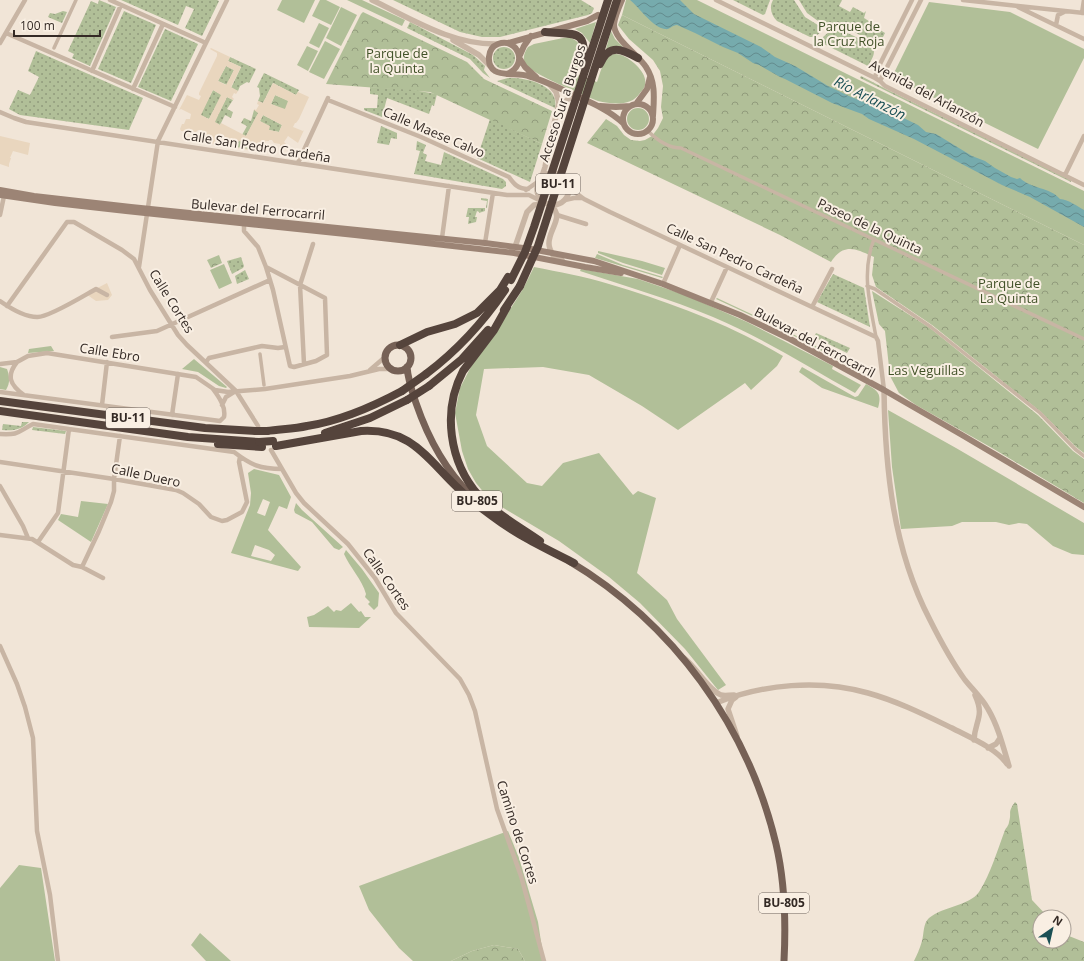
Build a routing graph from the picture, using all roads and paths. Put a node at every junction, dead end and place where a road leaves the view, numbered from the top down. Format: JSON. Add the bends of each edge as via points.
{"nodes":[{"id":1,"x":25,"y":0,"type":"edge"},
{"id":2,"x":76,"y":0,"type":"edge"},
{"id":3,"x":110,"y":0,"type":"edge"},
{"id":4,"x":227,"y":0,"type":"edge"},
{"id":5,"x":372,"y":0,"type":"edge"},
{"id":6,"x":603,"y":0,"type":"edge"},
{"id":7,"x":608,"y":0,"type":"edge"},
{"id":8,"x":617,"y":0,"type":"edge"},
{"id":9,"x":622,"y":0,"type":"edge"},
{"id":10,"x":716,"y":0,"type":"edge"},
{"id":11,"x":912,"y":0,"type":"edge"},
{"id":12,"x":921,"y":0,"type":"edge"},
{"id":13,"x":963,"y":0,"type":"edge"},
{"id":14,"x":1084,"y":0,"type":"edge"},
{"id":15,"x":983,"y":1,"type":"edge"},
{"id":16,"x":121,"y":5,"type":"junction"},
{"id":17,"x":1015,"y":6,"type":"junction"},
{"id":18,"x":1066,"y":12,"type":"junction"},
{"id":19,"x":1083,"y":13,"type":"edge"},
{"id":20,"x":600,"y":16,"type":"junction"},
{"id":21,"x":612,"y":22,"type":"junction"},
{"id":22,"x":163,"y":24,"type":"junction"},
{"id":23,"x":1056,"y":25,"type":"junction"},
{"id":24,"x":545,"y":32,"type":"junction"},
{"id":25,"x":6,"y":33,"type":"junction"},
{"id":26,"x":443,"y":34,"type":"junction"},
{"id":27,"x":531,"y":36,"type":"junction"},
{"id":28,"x":1084,"y":39,"type":"edge"},
{"id":29,"x":206,"y":42,"type":"junction"},
{"id":30,"x":0,"y":43,"type":"edge"},
{"id":31,"x":508,"y":43,"type":"junction"},
{"id":32,"x":497,"y":44,"type":"junction"},
{"id":33,"x":54,"y":48,"type":"dead end"},
{"id":34,"x":520,"y":57,"type":"junction"},
{"id":35,"x":638,"y":58,"type":"junction"},
{"id":36,"x":491,"y":67,"type":"junction"},
{"id":37,"x":92,"y":71,"type":"junction"},
{"id":38,"x":507,"y":74,"type":"junction"},
{"id":39,"x":650,"y":76,"type":"junction"},
{"id":40,"x":588,"y":77,"type":"junction"},
{"id":41,"x":875,"y":78,"type":"junction"},
{"id":42,"x":880,"y":81,"type":"junction"},
{"id":43,"x":545,"y":82,"type":"junction"},
{"id":44,"x":133,"y":88,"type":"junction"},
{"id":45,"x":579,"y":97,"type":"junction"},
{"id":46,"x":633,"y":105,"type":"junction"},
{"id":47,"x":599,"y":106,"type":"junction"},
{"id":48,"x":175,"y":107,"type":"junction"},
{"id":49,"x":0,"y":112,"type":"edge"},
{"id":50,"x":558,"y":112,"type":"junction"},
{"id":51,"x":653,"y":116,"type":"junction"},
{"id":52,"x":624,"y":123,"type":"junction"},
{"id":53,"x":648,"y":131,"type":"junction"},
{"id":54,"x":1084,"y":136,"type":"edge"},
{"id":55,"x":158,"y":141,"type":"junction"},
{"id":56,"x":548,"y":152,"type":"junction"},
{"id":57,"x":298,"y":163,"type":"junction"},
{"id":58,"x":559,"y":174,"type":"junction"},
{"id":59,"x":1065,"y":175,"type":"junction"},
{"id":60,"x":540,"y":180,"type":"junction"},
{"id":61,"x":1084,"y":185,"type":"edge"},
{"id":62,"x":449,"y":186,"type":"junction"},
{"id":63,"x":568,"y":187,"type":"junction"},
{"id":64,"x":528,"y":189,"type":"junction"},
{"id":65,"x":0,"y":190,"type":"edge"},
{"id":66,"x":493,"y":193,"type":"junction"},
{"id":67,"x":513,"y":195,"type":"junction"},
{"id":68,"x":2,"y":196,"type":"edge"},
{"id":69,"x":584,"y":199,"type":"junction"},
{"id":70,"x":565,"y":200,"type":"junction"},
{"id":71,"x":546,"y":203,"type":"junction"},
{"id":72,"x":147,"y":211,"type":"junction"},
{"id":73,"x":0,"y":215,"type":"edge"},
{"id":74,"x":557,"y":215,"type":"junction"},
{"id":75,"x":244,"y":224,"type":"junction"},
{"id":76,"x":586,"y":224,"type":"dead end"},
{"id":77,"x":442,"y":238,"type":"junction"},
{"id":78,"x":874,"y":239,"type":"junction"},
{"id":79,"x":486,"y":241,"type":"junction"},
{"id":80,"x":313,"y":244,"type":"dead end"},
{"id":81,"x":680,"y":245,"type":"junction"},
{"id":82,"x":460,"y":247,"type":"junction"},
{"id":83,"x":515,"y":247,"type":"junction"},
{"id":84,"x":141,"y":251,"type":"junction"},
{"id":85,"x":552,"y":253,"type":"junction"},
{"id":86,"x":128,"y":254,"type":"junction"},
{"id":87,"x":266,"y":267,"type":"junction"},
{"id":88,"x":727,"y":267,"type":"junction"},
{"id":89,"x":585,"y":268,"type":"junction"},
{"id":90,"x":139,"y":269,"type":"junction"},
{"id":91,"x":832,"y":269,"type":"dead end"},
{"id":92,"x":631,"y":274,"type":"junction"},
{"id":93,"x":510,"y":278,"type":"junction"},
{"id":94,"x":270,"y":280,"type":"junction"},
{"id":95,"x":663,"y":284,"type":"junction"},
{"id":96,"x":300,"y":285,"type":"junction"},
{"id":97,"x":867,"y":286,"type":"junction"},
{"id":98,"x":107,"y":295,"type":"dead end"},
{"id":99,"x":0,"y":301,"type":"edge"},
{"id":100,"x":711,"y":302,"type":"junction"},
{"id":101,"x":7,"y":306,"type":"junction"},
{"id":102,"x":507,"y":307,"type":"junction"},
{"id":103,"x":812,"y":307,"type":"junction"},
{"id":104,"x":171,"y":325,"type":"junction"},
{"id":105,"x":112,"y":337,"type":"dead end"},
{"id":106,"x":876,"y":337,"type":"junction"},
{"id":107,"x":1084,"y":339,"type":"edge"},
{"id":108,"x":400,"y":345,"type":"junction"},
{"id":109,"x":285,"y":347,"type":"junction"},
{"id":110,"x":260,"y":354,"type":"dead end"},
{"id":111,"x":385,"y":357,"type":"junction"},
{"id":112,"x":17,"y":362,"type":"junction"},
{"id":113,"x":107,"y":362,"type":"junction"},
{"id":114,"x":206,"y":362,"type":"junction"},
{"id":115,"x":2,"y":364,"type":"edge"},
{"id":116,"x":304,"y":364,"type":"junction"},
{"id":117,"x":407,"y":367,"type":"junction"},
{"id":118,"x":391,"y":369,"type":"junction"},
{"id":119,"x":367,"y":371,"type":"junction"},
{"id":120,"x":400,"y":371,"type":"junction"},
{"id":121,"x":11,"y":372,"type":"junction"},
{"id":122,"x":178,"y":374,"type":"junction"},
{"id":123,"x":409,"y":383,"type":"junction"},
{"id":124,"x":264,"y":385,"type":"dead end"},
{"id":125,"x":212,"y":388,"type":"junction"},
{"id":126,"x":884,"y":390,"type":"junction"},
{"id":127,"x":236,"y":391,"type":"junction"},
{"id":128,"x":0,"y":392,"type":"edge"},
{"id":129,"x":26,"y":396,"type":"junction"},
{"id":130,"x":0,"y":401,"type":"edge"},
{"id":131,"x":102,"y":405,"type":"junction"},
{"id":132,"x":222,"y":405,"type":"junction"},
{"id":133,"x":0,"y":411,"type":"edge"},
{"id":134,"x":172,"y":415,"type":"junction"},
{"id":135,"x":257,"y":428,"type":"junction"},
{"id":136,"x":69,"y":429,"type":"junction"},
{"id":137,"x":0,"y":434,"type":"edge"},
{"id":138,"x":120,"y":436,"type":"junction"},
{"id":139,"x":273,"y":446,"type":"junction"},
{"id":140,"x":1084,"y":456,"type":"edge"},
{"id":141,"x":240,"y":457,"type":"junction"},
{"id":142,"x":0,"y":462,"type":"edge"},
{"id":143,"x":282,"y":469,"type":"junction"},
{"id":144,"x":63,"y":471,"type":"junction"},
{"id":145,"x":114,"y":479,"type":"junction"},
{"id":146,"x":0,"y":486,"type":"edge"},
{"id":147,"x":1084,"y":507,"type":"edge"},
{"id":148,"x":0,"y":535,"type":"edge"},
{"id":149,"x":28,"y":538,"type":"junction"},
{"id":150,"x":38,"y":542,"type":"junction"},
{"id":151,"x":574,"y":564,"type":"junction"},
{"id":152,"x":82,"y":567,"type":"junction"},
{"id":153,"x":103,"y":578,"type":"dead end"},
{"id":154,"x":0,"y":646,"type":"edge"},
{"id":155,"x":681,"y":656,"type":"junction"},
{"id":156,"x":460,"y":679,"type":"joint"},
{"id":157,"x":972,"y":688,"type":"junction"},
{"id":158,"x":740,"y":694,"type":"junction"},
{"id":159,"x":716,"y":703,"type":"junction"},
{"id":160,"x":976,"y":728,"type":"junction"},
{"id":161,"x":961,"y":733,"type":"junction"},
{"id":162,"x":1000,"y":738,"type":"junction"},
{"id":163,"x":974,"y":740,"type":"junction"},
{"id":164,"x":988,"y":748,"type":"junction"},
{"id":165,"x":742,"y":749,"type":"junction"},
{"id":166,"x":58,"y":961,"type":"edge"},
{"id":167,"x":544,"y":961,"type":"edge"},
{"id":168,"x":784,"y":961,"type":"edge"}],
"edges":[{"from":1,"to":25,"type":"street"},
{"from":2,"to":33,"type":"street"},
{"from":3,"to":16,"type":"street"},
{"from":4,"to":29,"type":"street"},
{"from":5,"to":26,"type":"street"},
{"from":6,"to":20,"type":"highway"},
{"from":7,"to":20,"type":"highway","name":"Acceso Sur a Burgos","number":"BU-11"},
{"from":8,"to":21,"type":"highway","name":"Acceso Sur a Burgos","number":"BU-11"},
{"from":9,"to":21,"type":"main road"},
{"from":10,"to":41,"type":"street","name":"Avenida del Arlanzón"},
{"from":11,"to":41,"type":"street"},
{"from":12,"to":42,"type":"street"},
{"from":13,"to":15,"type":"street"},
{"from":14,"to":19,"type":"street"},
{"from":15,"to":17,"type":"street"},
{"from":16,"to":22,"type":"street"},
{"from":16,"to":37,"type":"street"},
{"from":17,"to":18,"type":"street"},
{"from":17,"to":23,"type":"street"},
{"from":18,"to":19,"type":"street"},
{"from":18,"to":23,"type":"street","via":[[1058,15]]},
{"from":20,"to":24,"type":"main road"},
{"from":20,"to":40,"type":"highway","name":"Acceso Sur a Burgos","number":"BU-11"},
{"from":21,"to":35,"type":"main road","via":[[617,33]]},
{"from":21,"to":40,"type":"highway","name":"Acceso Sur a Burgos","number":"BU-11"},
{"from":22,"to":29,"type":"street"},
{"from":22,"to":44,"type":"street"},
{"from":23,"to":28,"type":"street"},
{"from":24,"to":27,"type":"main road"},
{"from":24,"to":40,"type":"highway","via":[[573,34],[580,38],[584,43],[583,65]]},
{"from":25,"to":30,"type":"street"},
{"from":25,"to":37,"type":"street"},
{"from":26,"to":32,"type":"street","via":[[467,41]]},
{"from":26,"to":36,"type":"street","via":[[474,52]]},
{"from":27,"to":31,"type":"main road"},
{"from":27,"to":34,"type":"main road"},
{"from":29,"to":48,"type":"street"},
{"from":31,"to":32,"type":"main road"},
{"from":31,"to":34,"type":"main road","via":[[517,49]]},
{"from":32,"to":36,"type":"main road","via":[[490,53]]},
{"from":34,"to":38,"type":"main road","via":[[516,69]]},
{"from":34,"to":43,"type":"main road","via":[[522,64],[529,71]]},
{"from":35,"to":39,"type":"main road"},
{"from":35,"to":40,"type":"highway","via":[[623,50],[610,51],[598,69]]},
{"from":36,"to":38,"type":"main road","via":[[501,74]]},
{"from":37,"to":44,"type":"street"},
{"from":38,"to":43,"type":"main road","via":[[525,75]]},
{"from":39,"to":46,"type":"main road","via":[[647,89]]},
{"from":39,"to":51,"type":"main road","via":[[653,88]]},
{"from":40,"to":93,"type":"highway","name":"Acceso Sur a Burgos","number":"BU-11","bridge":true,"via":[[537,218],[530,227]]},
{"from":40,"to":102,"type":"highway","number":"BU-11","bridge":true,"via":[[538,246],[520,286]]},
{"from":41,"to":42,"type":"street","name":"Avenida del Arlanzón"},
{"from":42,"to":59,"type":"street","name":"Avenida del Arlanzón","via":[[885,86]]},
{"from":43,"to":45,"type":"main road"},
{"from":43,"to":50,"type":"street","via":[[554,88],[558,96]]},
{"from":44,"to":48,"type":"street"},
{"from":45,"to":47,"type":"main road"},
{"from":45,"to":50,"type":"street","via":[[567,100]]},
{"from":46,"to":47,"type":"main road"},
{"from":46,"to":51,"type":"main road","via":[[647,107]]},
{"from":46,"to":52,"type":"main road","via":[[625,112]]},
{"from":47,"to":52,"type":"main road"},
{"from":48,"to":55,"type":"street"},
{"from":49,"to":55,"type":"street","name":"Calle San Pedro Cardeña","via":[[19,120]]},
{"from":50,"to":56,"type":"street"},
{"from":51,"to":53,"type":"main road"},
{"from":52,"to":53,"type":"main road","via":[[632,133]]},
{"from":53,"to":78,"type":"street","name":"Paseo de la Quinta","via":[[672,148],[681,148]]},
{"from":54,"to":59,"type":"street"},
{"from":55,"to":57,"type":"street","name":"Calle San Pedro Cardeña"},
{"from":55,"to":72,"type":"street"},
{"from":56,"to":58,"type":"street"},
{"from":56,"to":60,"type":"street"},
{"from":57,"to":62,"type":"street","name":"Calle San Pedro Cardeña"},
{"from":57,"to":64,"type":"street","name":"Calle Maese Calvo","via":[[328,99],[425,139],[509,177],[519,188]]},
{"from":58,"to":60,"type":"street","via":[[548,174]]},
{"from":58,"to":63,"type":"street","via":[[566,180]]},
{"from":59,"to":61,"type":"street","name":"Avenida del Arlanzón"},
{"from":60,"to":64,"type":"street","name":"Calle San Pedro Cardeña"},
{"from":60,"to":71,"type":"street","via":[[537,192]]},
{"from":62,"to":66,"type":"street","name":"Calle San Pedro Cardeña"},
{"from":62,"to":77,"type":"street"},
{"from":63,"to":69,"type":"street","name":"Calle San Pedro Cardeña"},
{"from":63,"to":70,"type":"street"},
{"from":64,"to":67,"type":"street","name":"Calle San Pedro Cardeña"},
{"from":65,"to":72,"type":"main road","name":"Bulevar del Ferrocarril"},
{"from":66,"to":67,"type":"street","name":"Calle San Pedro Cardeña"},
{"from":66,"to":79,"type":"street"},
{"from":67,"to":71,"type":"street","name":"Calle San Pedro Cardeña","via":[[529,195]]},
{"from":68,"to":72,"type":"main road","name":"Bulevar del Ferrocarril"},
{"from":68,"to":73,"type":"street"},
{"from":69,"to":70,"type":"street","name":"Calle San Pedro Cardeña"},
{"from":69,"to":81,"type":"street","name":"Calle San Pedro Cardeña"},
{"from":70,"to":71,"type":"street","via":[[559,204]]},
{"from":71,"to":74,"type":"street"},
{"from":71,"to":83,"type":"street","via":[[534,206],[527,212]]},
{"from":72,"to":75,"type":"main road","name":"Bulevar del Ferrocarril"},
{"from":72,"to":77,"type":"main road","name":"Bulevar del Ferrocarril"},
{"from":72,"to":84,"type":"street"},
{"from":74,"to":76,"type":"street"},
{"from":74,"to":85,"type":"street","via":[[549,243]]},
{"from":75,"to":82,"type":"main road","name":"Bulevar del Ferrocarril"},
{"from":75,"to":87,"type":"street","via":[[244,231],[258,247]]},
{"from":77,"to":79,"type":"main road","name":"Bulevar del Ferrocarril"},
{"from":78,"to":97,"type":"street","via":[[866,272]]},
{"from":78,"to":107,"type":"street","name":"Paseo de la Quinta"},
{"from":79,"to":83,"type":"main road","name":"Bulevar del Ferrocarril"},
{"from":80,"to":96,"type":"street"},
{"from":81,"to":88,"type":"street","name":"Calle San Pedro Cardeña"},
{"from":81,"to":95,"type":"street"},
{"from":82,"to":83,"type":"street","name":"Bulevar del Ferrocarril","via":[[465,245],[507,250]]},
{"from":82,"to":89,"type":"main road","name":"Bulevar del Ferrocarril","via":[[529,255]]},
{"from":83,"to":85,"type":"main road","name":"Bulevar del Ferrocarril"},
{"from":84,"to":86,"type":"street","via":[[136,256]]},
{"from":84,"to":90,"type":"street"},
{"from":85,"to":89,"type":"street","via":[[558,259]]},
{"from":85,"to":92,"type":"main road","name":"Bulevar del Ferrocarril","via":[[594,261]]},
{"from":86,"to":90,"type":"street","name":"Calle Cortes"},
{"from":86,"to":101,"type":"street","name":"Calle Cortes","via":[[74,222],[67,222]]},
{"from":87,"to":94,"type":"street"},
{"from":87,"to":96,"type":"street"},
{"from":88,"to":100,"type":"street"},
{"from":88,"to":103,"type":"street","name":"Calle San Pedro Cardeña"},
{"from":89,"to":92,"type":"main road","name":"Bulevar del Ferrocarril"},
{"from":90,"to":104,"type":"street","name":"Calle Cortes"},
{"from":91,"to":103,"type":"street"},
{"from":92,"to":95,"type":"main road","name":"Bulevar del Ferrocarril"},
{"from":93,"to":108,"type":"highway","via":[[477,313]]},
{"from":93,"to":135,"type":"highway","number":"BU-11","bridge":true,"via":[[492,310],[464,342],[402,391],[339,419],[306,426],[267,430]]},
{"from":94,"to":104,"type":"street"},
{"from":94,"to":109,"type":"street"},
{"from":95,"to":100,"type":"main road","name":"Bulevar del Ferrocarril"},
{"from":96,"to":116,"type":"street"},
{"from":96,"to":116,"type":"street","via":[[325,298],[327,355]]},
{"from":97,"to":106,"type":"street"},
{"from":97,"to":140,"type":"street","via":[[931,327],[1040,413]]},
{"from":98,"to":101,"type":"street","via":[[96,288],[38,318]]},
{"from":99,"to":101,"type":"street"},
{"from":100,"to":126,"type":"main road","name":"Bulevar del Ferrocarril","via":[[790,339]]},
{"from":102,"to":139,"type":"highway","number":"BU-11","bridge":true,"via":[[462,359],[407,400],[354,424]]},
{"from":102,"to":151,"type":"highway","via":[[494,330],[463,371],[455,387],[450,415],[454,449],[465,476],[479,496]]},
{"from":103,"to":106,"type":"street","name":"Calle San Pedro Cardeña"},
{"from":104,"to":105,"type":"street","via":[[157,331]]},
{"from":104,"to":114,"type":"street","name":"Calle Cortes","via":[[187,345]]},
{"from":106,"to":126,"type":"street"},
{"from":108,"to":111,"type":"main road","via":[[389,349]]},
{"from":108,"to":117,"type":"main road","number":"BU-805","via":[[408,349],[411,356]]},
{"from":109,"to":114,"type":"street","via":[[262,346],[209,358]]},
{"from":109,"to":116,"type":"street","via":[[290,366]]},
{"from":110,"to":124,"type":"street"},
{"from":111,"to":118,"type":"main road"},
{"from":111,"to":119,"type":"street"},
{"from":112,"to":113,"type":"street","name":"Calle Ebro","via":[[28,356],[47,353]]},
{"from":112,"to":115,"type":"street","name":"Calle Ebro"},
{"from":112,"to":121,"type":"street"},
{"from":113,"to":122,"type":"street","name":"Calle Ebro"},
{"from":113,"to":131,"type":"street"},
{"from":114,"to":127,"type":"street","name":"Calle Cortes"},
{"from":115,"to":121,"type":"street"},
{"from":117,"to":120,"type":"main road"},
{"from":117,"to":123,"type":"main road","number":"BU-805"},
{"from":118,"to":119,"type":"street"},
{"from":118,"to":120,"type":"main road"},
{"from":119,"to":127,"type":"street","name":"Calle Ebro","via":[[306,383]]},
{"from":120,"to":123,"type":"main road","number":"BU-805"},
{"from":121,"to":129,"type":"street","via":[[13,385]]},
{"from":122,"to":125,"type":"street","name":"Calle Ebro","via":[[196,377]]},
{"from":122,"to":134,"type":"street"},
{"from":123,"to":151,"type":"main road","number":"BU-805","via":[[429,438],[444,464],[465,489],[491,513]]},
{"from":125,"to":127,"type":"street","name":"Calle Ebro","via":[[223,392]]},
{"from":125,"to":132,"type":"street","name":"Calle Ebro"},
{"from":126,"to":147,"type":"main road","name":"Bulevar del Ferrocarril"},
{"from":126,"to":157,"type":"street","via":[[890,488],[906,564],[930,620]]},
{"from":127,"to":132,"type":"street","via":[[226,397]]},
{"from":127,"to":135,"type":"street","name":"Calle Cortes"},
{"from":128,"to":129,"type":"street"},
{"from":129,"to":131,"type":"street"},
{"from":130,"to":135,"type":"highway","number":"BU-11","via":[[205,428]]},
{"from":131,"to":134,"type":"street"},
{"from":132,"to":134,"type":"street","via":[[224,415],[220,421]]},
{"from":133,"to":139,"type":"highway","number":"BU-11","via":[[140,430],[205,443]]},
{"from":136,"to":137,"type":"street","via":[[33,424],[13,434]]},
{"from":136,"to":138,"type":"street"},
{"from":136,"to":144,"type":"street"},
{"from":138,"to":141,"type":"street","via":[[234,452]]},
{"from":138,"to":145,"type":"street"},
{"from":139,"to":143,"type":"street","name":"Calle Cortes"},
{"from":139,"to":151,"type":"highway","via":[[372,431],[401,437],[418,448],[459,490],[493,517]]},
{"from":141,"to":143,"type":"street","via":[[262,468]]},
{"from":141,"to":145,"type":"street","name":"Calle Duero","via":[[247,502],[242,512],[225,521],[211,517],[199,504],[176,490]]},
{"from":142,"to":144,"type":"street","name":"Calle Duero"},
{"from":143,"to":156,"type":"street","name":"Calle Cortes","via":[[296,494],[365,564],[396,613]]},
{"from":144,"to":145,"type":"street","name":"Calle Duero"},
{"from":144,"to":150,"type":"street","via":[[58,513]]},
{"from":145,"to":152,"type":"street","via":[[111,503]]},
{"from":146,"to":149,"type":"street"},
{"from":148,"to":149,"type":"street"},
{"from":149,"to":150,"type":"street"},
{"from":150,"to":152,"type":"street","via":[[73,565]]},
{"from":151,"to":155,"type":"main road","number":"BU-805","via":[[624,599],[646,618]]},
{"from":152,"to":153,"type":"street"},
{"from":154,"to":166,"type":"street","via":[[17,684],[33,738],[37,831],[50,896]]},
{"from":155,"to":158,"type":"street","via":[[696,668],[715,692],[724,696]]},
{"from":155,"to":159,"type":"main road","number":"BU-805"},
{"from":156,"to":167,"type":"street","name":"Camino de Cortes","via":[[475,711],[497,809],[521,876]]},
{"from":157,"to":160,"type":"street","via":[[980,707]]},
{"from":157,"to":162,"type":"street","via":[[988,710]]},
{"from":158,"to":159,"type":"street"},
{"from":158,"to":161,"type":"street","via":[[765,688],[801,686],[857,690],[883,698]]},
{"from":158,"to":165,"type":"street","via":[[732,700],[728,709]]},
{"from":159,"to":165,"type":"main road","number":"BU-805"},
{"from":160,"to":161,"type":"street"},
{"from":160,"to":163,"type":"street"},
{"from":161,"to":163,"type":"street"},
{"from":162,"to":164,"type":"street","via":[[996,744]]},
{"from":162,"to":164,"type":"street","via":[[1009,766],[1001,756]]},
{"from":163,"to":164,"type":"street"},
{"from":165,"to":168,"type":"main road","number":"BU-805","via":[[769,818],[776,845],[786,924]]}]}
